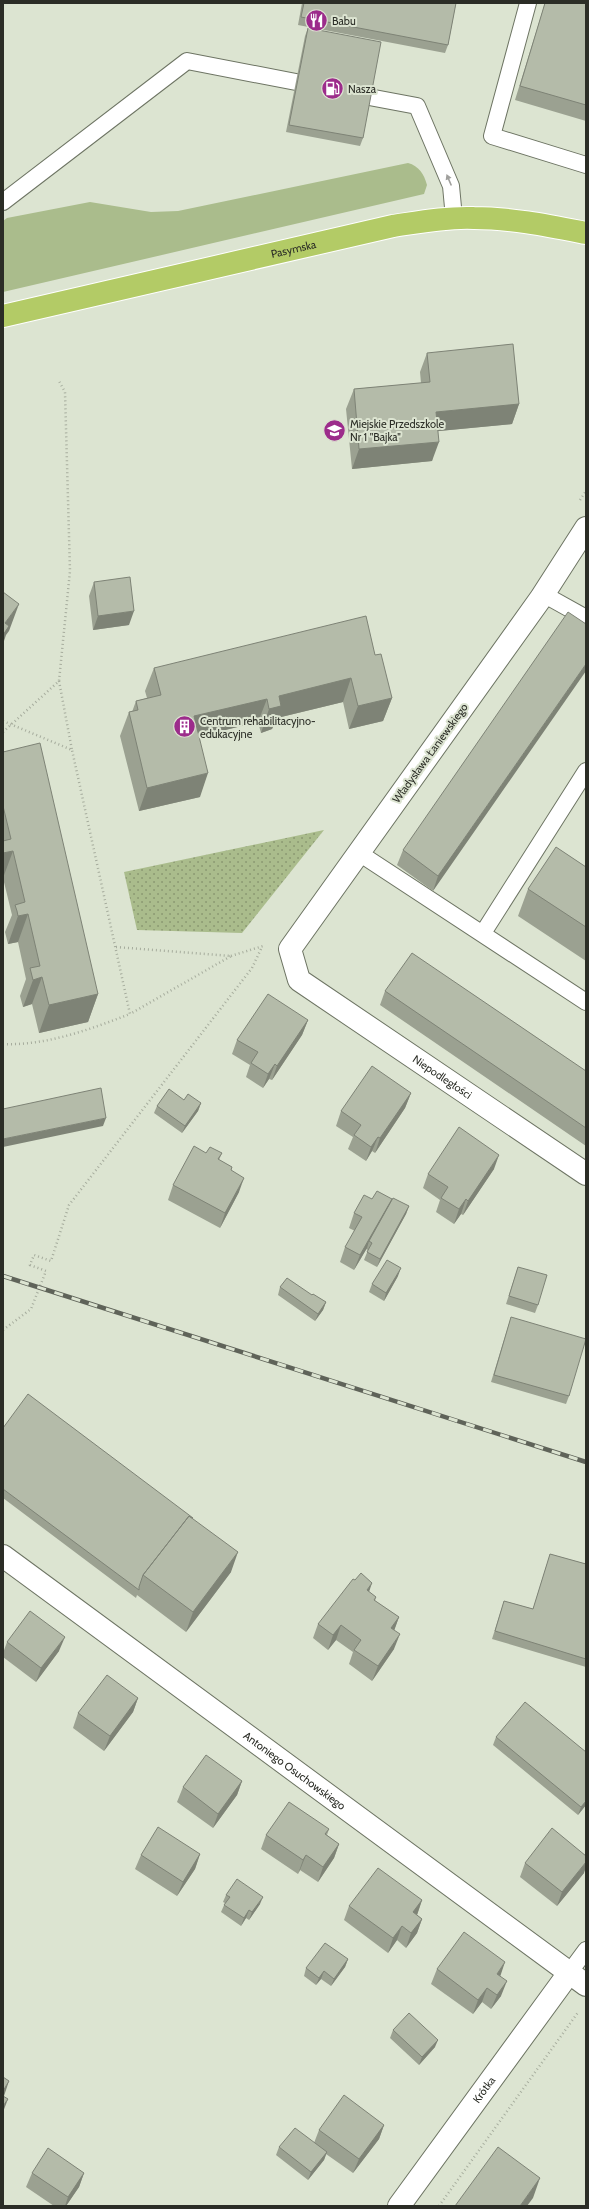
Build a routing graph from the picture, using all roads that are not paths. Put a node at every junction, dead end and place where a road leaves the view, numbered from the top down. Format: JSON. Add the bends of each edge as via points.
{"nodes":[{"id":1,"x":528,"y":3,"type":"edge"},
{"id":2,"x":296,"y":82,"type":"edge"},
{"id":3,"x":369,"y":97,"type":"edge"},
{"id":4,"x":586,"y":165,"type":"edge"},
{"id":5,"x":3,"y":202,"type":"edge"},
{"id":6,"x":454,"y":218,"type":"junction"},
{"id":7,"x":586,"y":233,"type":"edge"},
{"id":8,"x":3,"y":316,"type":"edge"},
{"id":9,"x":586,"y":528,"type":"edge"},
{"id":10,"x":544,"y":594,"type":"junction"},
{"id":11,"x":586,"y":618,"type":"edge"},
{"id":12,"x":586,"y":771,"type":"edge"},
{"id":13,"x":358,"y":853,"type":"junction"},
{"id":14,"x":483,"y":933,"type":"junction"},
{"id":15,"x":299,"y":980,"type":"joint"},
{"id":16,"x":586,"y":1002,"type":"edge"},
{"id":17,"x":586,"y":1174,"type":"edge"},
{"id":18,"x":3,"y":1556,"type":"edge"},
{"id":19,"x":586,"y":1950,"type":"edge"},
{"id":20,"x":577,"y":1979,"type":"edge"},
{"id":21,"x":399,"y":2206,"type":"edge"}],
"edges":[{"from":1,"to":4,"type":"lane","via":[[492,136]]},
{"from":2,"to":5,"type":"lane","via":[[187,61]]},
{"from":6,"to":3,"type":"lane","one_way":true,"via":[[451,186],[417,106]]},
{"from":6,"to":7,"type":"main road","name":"Pasymska","via":[[487,218]]},
{"from":6,"to":8,"type":"main road","name":"Pasymska","via":[[393,226]]},
{"from":9,"to":10,"type":"street","name":"Władysława Łaniewskiego"},
{"from":10,"to":11,"type":"lane"},
{"from":10,"to":13,"type":"street","name":"Władysława Łaniewskiego"},
{"from":12,"to":14,"type":"lane"},
{"from":13,"to":14,"type":"lane"},
{"from":13,"to":15,"type":"street","name":"Władysława Łaniewskiego","via":[[290,949]]},
{"from":14,"to":16,"type":"lane"},
{"from":15,"to":17,"type":"street","name":"Niepodległości"},
{"from":18,"to":20,"type":"street","name":"Antoniego Osuchowskiego"},
{"from":19,"to":20,"type":"lane"},
{"from":20,"to":21,"type":"street","name":"Krótka"}]}
